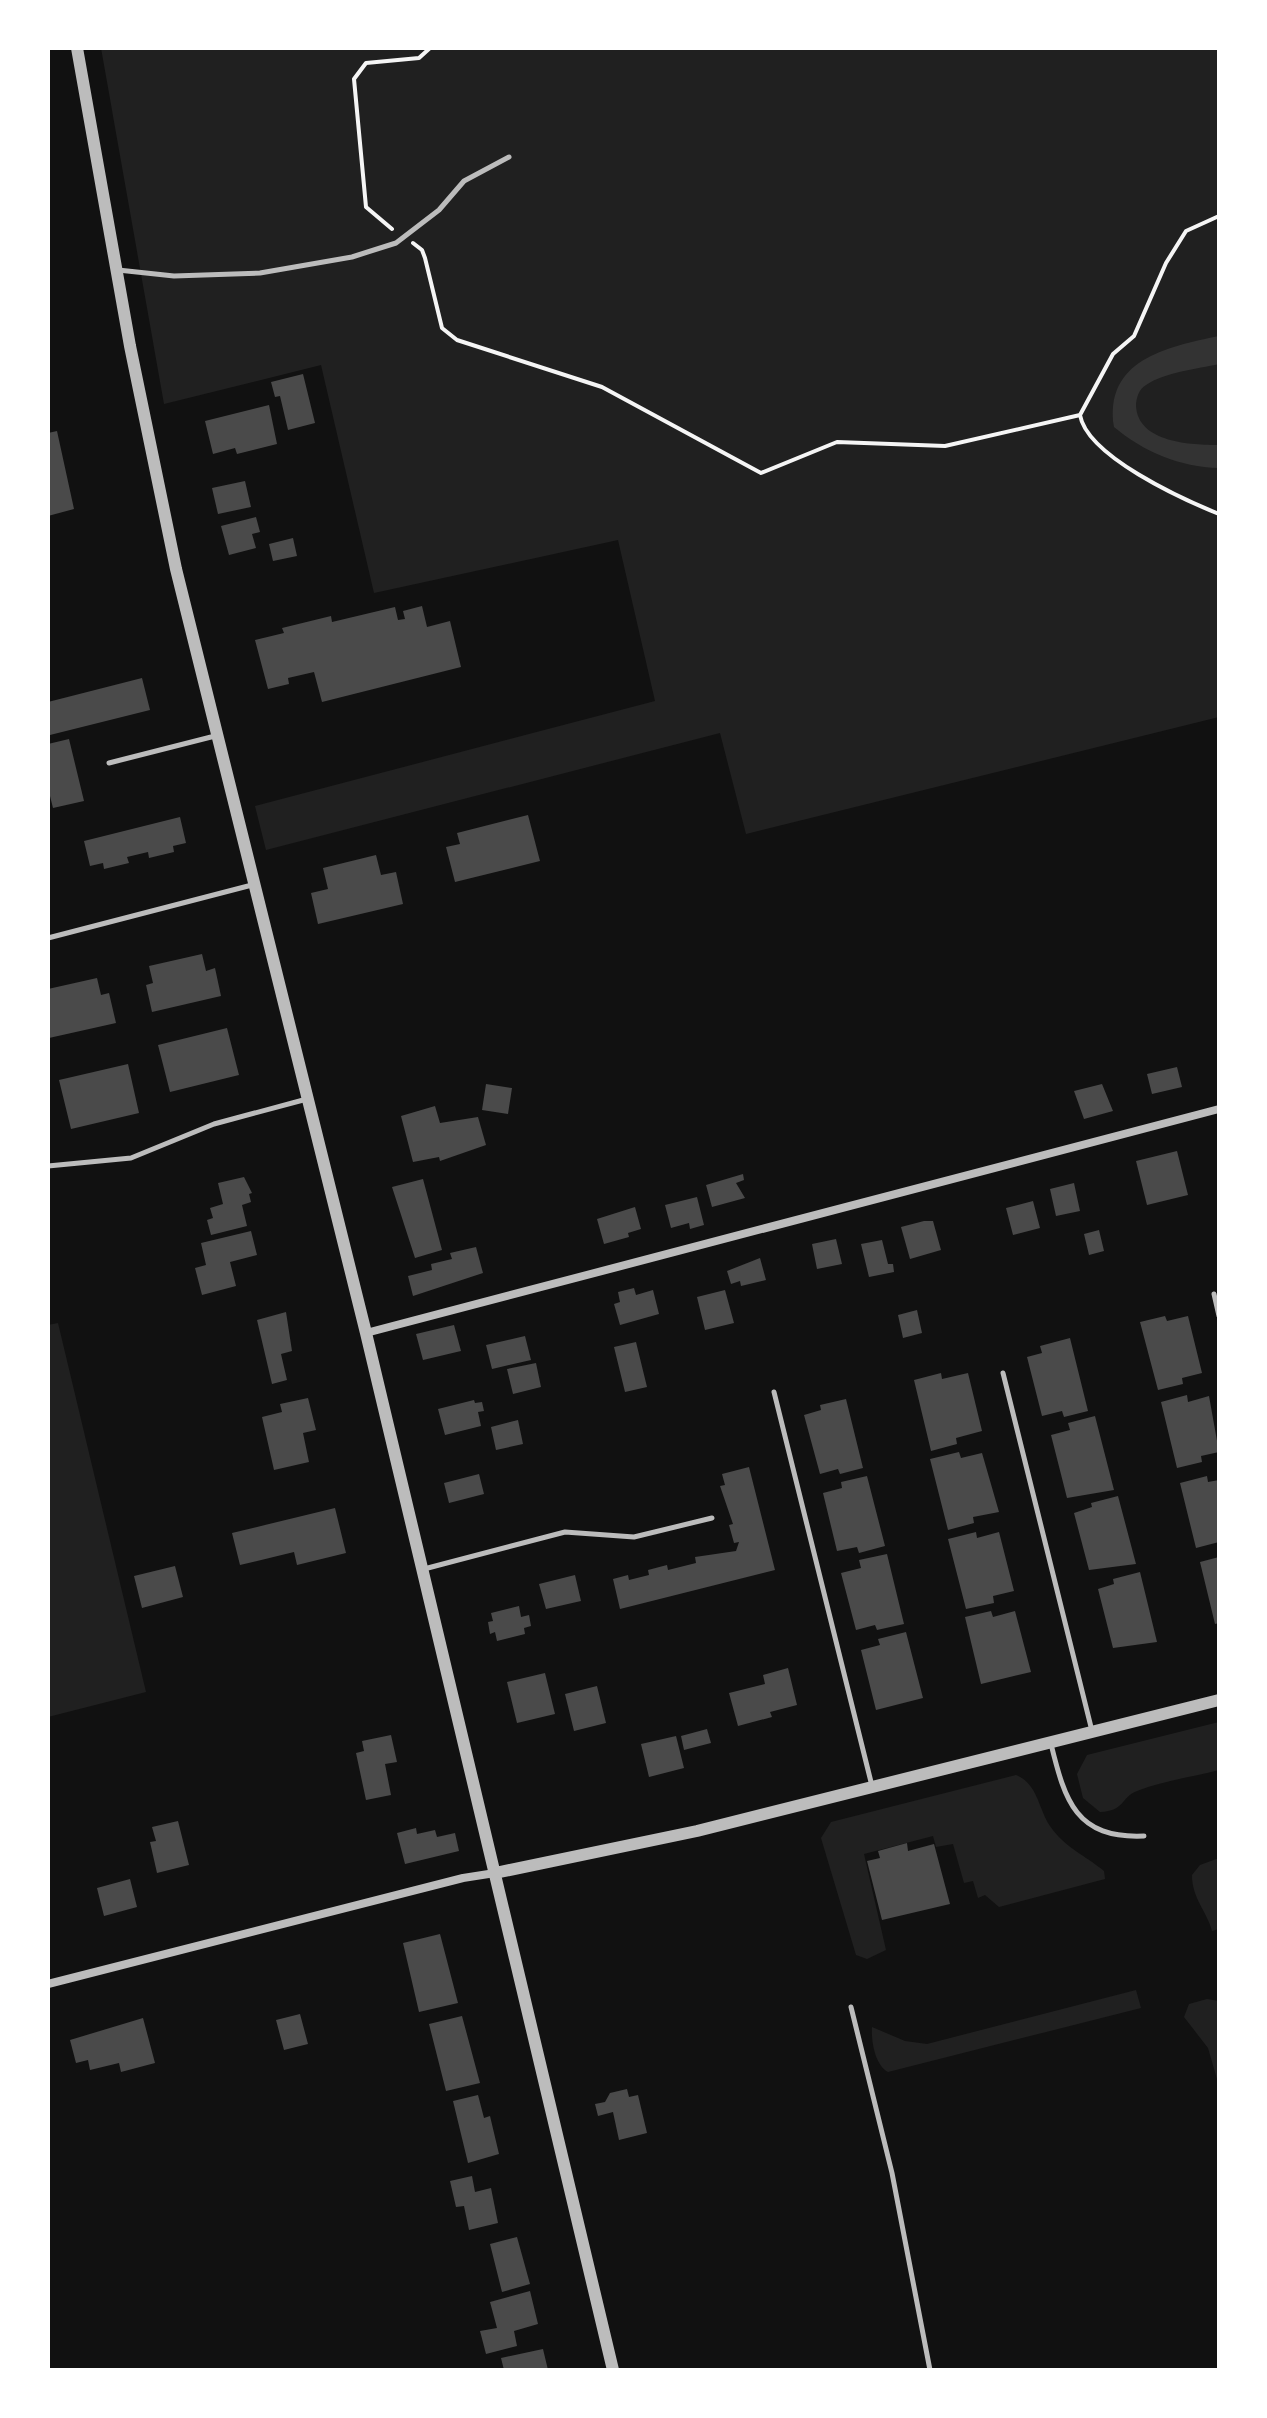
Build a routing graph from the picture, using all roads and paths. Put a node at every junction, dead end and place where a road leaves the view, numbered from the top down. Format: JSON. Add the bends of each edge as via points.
{"nodes":[{"id":1,"x":77,"y":48,"type":"edge"},
{"id":2,"x":430,"y":48,"type":"edge"},
{"id":3,"x":509,"y":157,"type":"dead end"},
{"id":4,"x":1219,"y":216,"type":"edge"},
{"id":5,"x":404,"y":237,"type":"junction"},
{"id":6,"x":117,"y":270,"type":"junction"},
{"id":7,"x":1080,"y":415,"type":"junction"},
{"id":8,"x":1219,"y":514,"type":"edge"},
{"id":9,"x":215,"y":736,"type":"junction"},
{"id":10,"x":109,"y":763,"type":"dead end"},
{"id":11,"x":253,"y":885,"type":"junction"},
{"id":12,"x":48,"y":938,"type":"edge"},
{"id":13,"x":307,"y":1099,"type":"junction"},
{"id":14,"x":1219,"y":1109,"type":"edge"},
{"id":15,"x":48,"y":1166,"type":"edge"},
{"id":16,"x":1214,"y":1294,"type":"dead end"},
{"id":17,"x":1219,"y":1316,"type":"edge"},
{"id":18,"x":366,"y":1333,"type":"junction"},
{"id":19,"x":1003,"y":1373,"type":"dead end"},
{"id":20,"x":774,"y":1392,"type":"dead end"},
{"id":21,"x":712,"y":1518,"type":"dead end"},
{"id":22,"x":423,"y":1569,"type":"junction"},
{"id":23,"x":1219,"y":1700,"type":"edge"},
{"id":24,"x":1092,"y":1732,"type":"junction"},
{"id":25,"x":1050,"y":1743,"type":"junction"},
{"id":26,"x":873,"y":1787,"type":"junction"},
{"id":27,"x":1144,"y":1836,"type":"dead end"},
{"id":28,"x":495,"y":1873,"type":"junction"},
{"id":29,"x":48,"y":1984,"type":"edge"},
{"id":30,"x":851,"y":2007,"type":"dead end"},
{"id":31,"x":613,"y":2370,"type":"edge"},
{"id":32,"x":930,"y":2370,"type":"edge"}],
"edges":[{"from":1,"to":6,"type":"street"},
{"from":2,"to":5,"type":"path","via":[[419,58],[366,63],[354,79],[366,207]]},
{"from":3,"to":5,"type":"lane","via":[[464,181],[439,210]]},
{"from":4,"to":7,"type":"path","via":[[1186,231],[1134,336],[1113,354]]},
{"from":5,"to":6,"type":"lane","via":[[352,257],[260,273],[174,276]]},
{"from":5,"to":7,"type":"path","via":[[422,250],[442,328],[457,340],[602,387],[761,473],[837,442],[945,446]]},
{"from":6,"to":9,"type":"street"},
{"from":7,"to":8,"type":"path","via":[[1093,441],[1149,480]]},
{"from":9,"to":10,"type":"lane"},
{"from":9,"to":11,"type":"street"},
{"from":11,"to":12,"type":"lane"},
{"from":11,"to":13,"type":"street"},
{"from":13,"to":15,"type":"lane","via":[[214,1124],[131,1158]]},
{"from":13,"to":18,"type":"street"},
{"from":14,"to":18,"type":"street"},
{"from":16,"to":17,"type":"lane"},
{"from":18,"to":22,"type":"street"},
{"from":19,"to":24,"type":"lane"},
{"from":20,"to":26,"type":"lane"},
{"from":21,"to":22,"type":"lane","via":[[634,1537],[565,1532]]},
{"from":22,"to":28,"type":"street"},
{"from":23,"to":24,"type":"street"},
{"from":24,"to":25,"type":"street"},
{"from":25,"to":26,"type":"street"},
{"from":25,"to":27,"type":"lane","via":[[1061,1783],[1080,1816],[1104,1834]]},
{"from":26,"to":28,"type":"street"},
{"from":28,"to":29,"type":"street"},
{"from":28,"to":31,"type":"street"},
{"from":30,"to":32,"type":"lane","via":[[892,2173]]}]}
